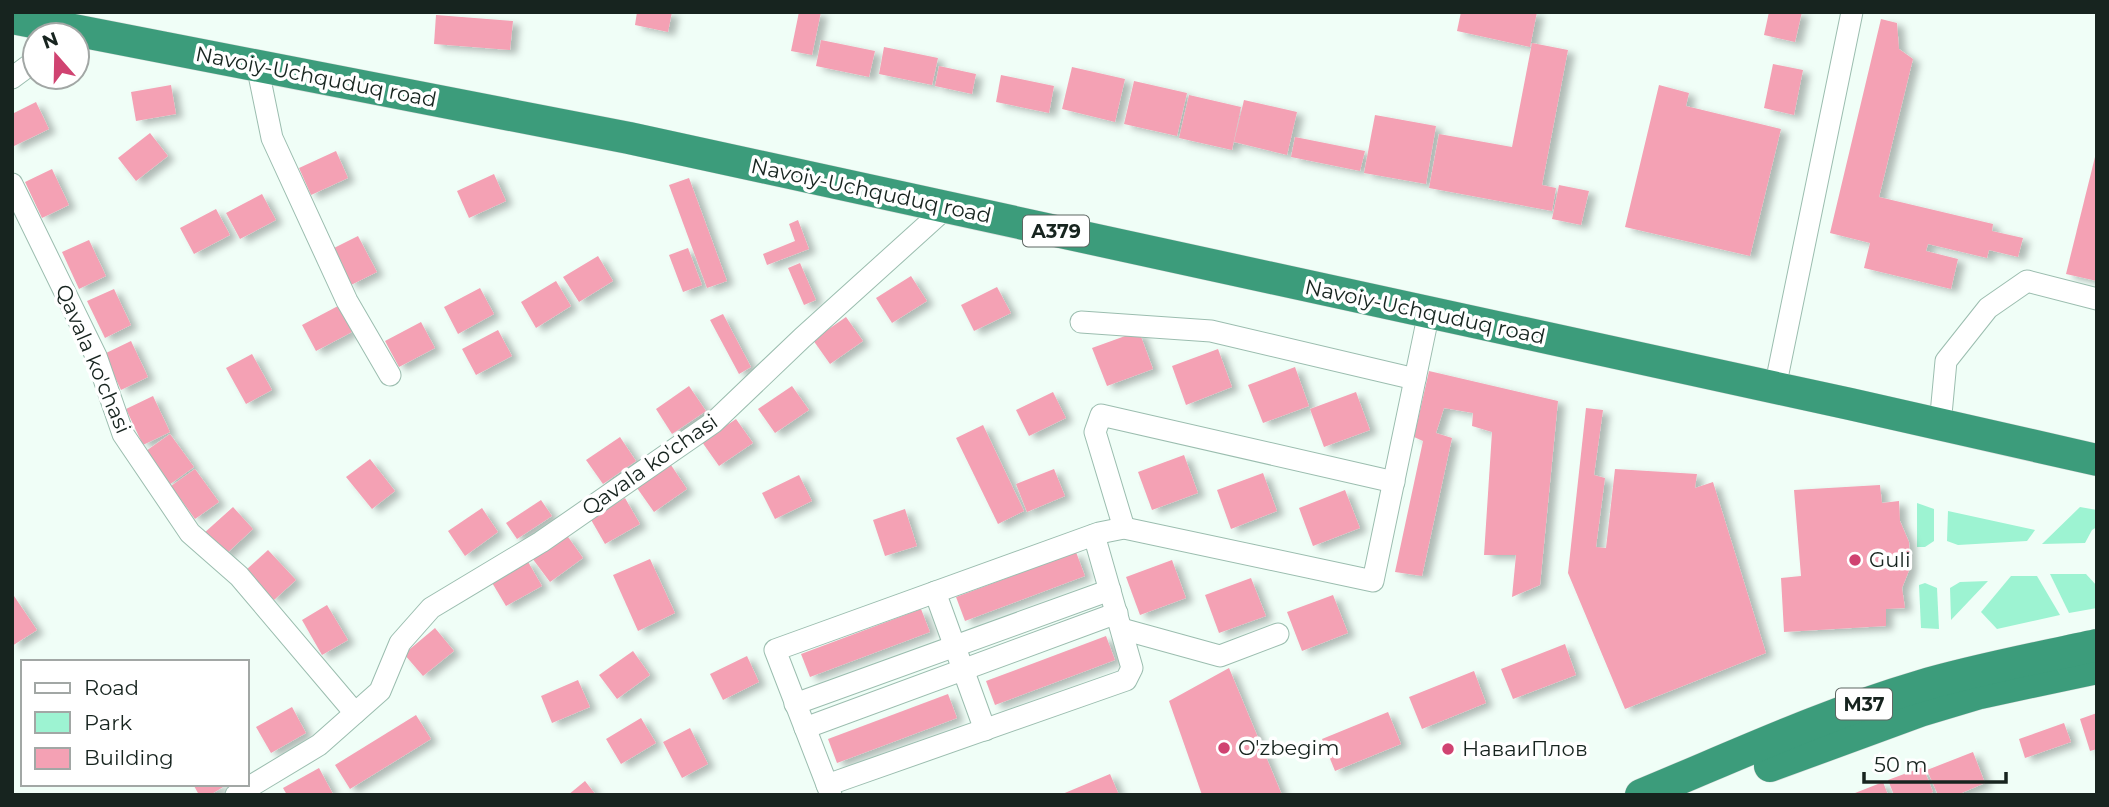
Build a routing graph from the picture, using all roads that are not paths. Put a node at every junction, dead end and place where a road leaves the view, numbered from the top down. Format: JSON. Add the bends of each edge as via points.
{"nodes":[{"id":1,"x":1853,"y":12,"type":"edge"},
{"id":2,"x":91,"y":35,"type":"edge"},
{"id":3,"x":257,"y":65,"type":"junction"},
{"id":4,"x":12,"y":184,"type":"edge"},
{"id":5,"x":947,"y":207,"type":"junction"},
{"id":6,"x":2097,"y":299,"type":"edge"},
{"id":7,"x":1429,"y":312,"type":"junction"},
{"id":8,"x":1081,"y":322,"type":"dead end"},
{"id":9,"x":390,"y":375,"type":"dead end"},
{"id":10,"x":1415,"y":379,"type":"junction"},
{"id":11,"x":1775,"y":388,"type":"junction"},
{"id":12,"x":1940,"y":425,"type":"junction"},
{"id":13,"x":2097,"y":460,"type":"edge"},
{"id":14,"x":1394,"y":482,"type":"junction"},
{"id":15,"x":1124,"y":528,"type":"junction"},
{"id":16,"x":1094,"y":535,"type":"junction"},
{"id":17,"x":1110,"y":590,"type":"junction"},
{"id":18,"x":935,"y":592,"type":"junction"},
{"id":19,"x":1119,"y":622,"type":"junction"},
{"id":20,"x":1278,"y":634,"type":"dead end"},
{"id":21,"x":2097,"y":645,"type":"edge"},
{"id":22,"x":955,"y":646,"type":"junction"},
{"id":23,"x":2097,"y":668,"type":"edge"},
{"id":24,"x":964,"y":670,"type":"junction"},
{"id":25,"x":795,"y":704,"type":"junction"},
{"id":26,"x":355,"y":713,"type":"junction"},
{"id":27,"x":805,"y":728,"type":"junction"},
{"id":28,"x":985,"y":730,"type":"junction"},
{"id":29,"x":829,"y":790,"type":"edge"},
{"id":30,"x":236,"y":795,"type":"edge"},
{"id":31,"x":1642,"y":795,"type":"edge"},
{"id":32,"x":1697,"y":795,"type":"edge"}],
"edges":[{"from":1,"to":11,"type":"street"},
{"from":2,"to":3,"type":"highway","name":"Navoiy-Uchquduq road","number":"A379"},
{"from":3,"to":5,"type":"highway","name":"Navoiy-Uchquduq road","number":"A379"},
{"from":3,"to":9,"type":"street","via":[[272,138],[347,300]]},
{"from":4,"to":26,"type":"street","name":"Qavala ko'chasi","via":[[96,356],[123,433],[190,533],[239,576]]},
{"from":5,"to":7,"type":"highway","name":"Navoiy-Uchquduq road","number":"A379"},
{"from":5,"to":26,"type":"street","name":"Qavala ko'chasi","via":[[714,422],[541,542],[431,608],[400,643],[380,691]]},
{"from":6,"to":12,"type":"street","via":[[2027,281],[1988,308],[1946,361]]},
{"from":7,"to":10,"type":"street"},
{"from":7,"to":11,"type":"highway","name":"Navoiy-Uchquduq road","number":"A379"},
{"from":8,"to":10,"type":"street","via":[[1210,331]]},
{"from":10,"to":14,"type":"street"},
{"from":11,"to":12,"type":"highway","name":"Navoiy-Uchquduq road","number":"A379"},
{"from":12,"to":13,"type":"highway","name":"Navoiy-Uchquduq road","number":"A379"},
{"from":14,"to":15,"type":"street","via":[[1373,581]]},
{"from":14,"to":15,"type":"street","via":[[1101,415],[1095,432]]},
{"from":15,"to":16,"type":"street"},
{"from":16,"to":17,"type":"street"},
{"from":16,"to":18,"type":"street"},
{"from":17,"to":19,"type":"street"},
{"from":17,"to":22,"type":"street"},
{"from":18,"to":22,"type":"street"},
{"from":18,"to":25,"type":"street","via":[[775,650]]},
{"from":19,"to":20,"type":"street","via":[[1220,656]]},
{"from":19,"to":24,"type":"street"},
{"from":19,"to":28,"type":"street","via":[[1132,668],[1126,680]]},
{"from":21,"to":31,"type":"highway","number":"M37","via":[[1960,676],[1861,705]]},
{"from":22,"to":24,"type":"street"},
{"from":22,"to":25,"type":"street"},
{"from":23,"to":32,"type":"highway","number":"M37","via":[[1920,711]]},
{"from":24,"to":27,"type":"street"},
{"from":24,"to":28,"type":"street"},
{"from":25,"to":27,"type":"street"},
{"from":26,"to":30,"type":"street","name":"Qavala ko'chasi","via":[[319,745]]},
{"from":27,"to":29,"type":"street"},
{"from":28,"to":29,"type":"street"}]}
